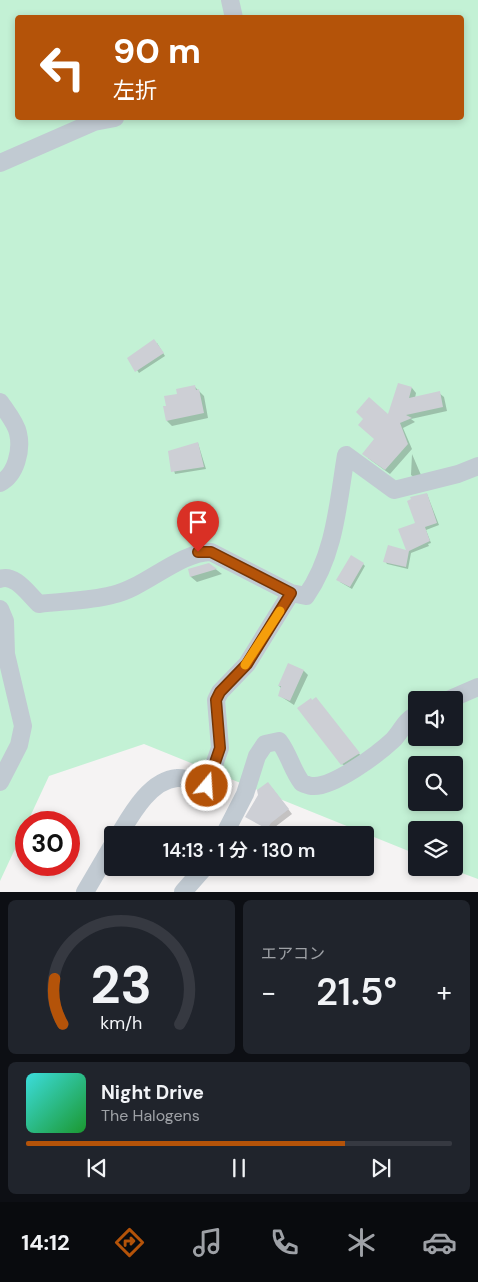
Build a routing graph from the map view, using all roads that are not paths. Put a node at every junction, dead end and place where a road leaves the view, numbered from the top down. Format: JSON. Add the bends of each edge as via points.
{"nodes":[{"id":1,"x":230,"y":0,"type":"edge"},
{"id":2,"x":233,"y":15,"type":"edge"},
{"id":3,"x":104,"y":120,"type":"edge"},
{"id":4,"x":0,"y":162,"type":"edge"},
{"id":5,"x":0,"y":402,"type":"edge"},
{"id":6,"x":478,"y":466,"type":"edge"},
{"id":7,"x":0,"y":483,"type":"edge"},
{"id":8,"x":0,"y":579,"type":"edge"},
{"id":9,"x":291,"y":593,"type":"junction"},
{"id":10,"x":0,"y":609,"type":"edge"},
{"id":11,"x":478,"y":687,"type":"edge"},
{"id":12,"x":463,"y":694,"type":"edge"},
{"id":13,"x":408,"y":719,"type":"edge"},
{"id":14,"x":0,"y":782,"type":"edge"},
{"id":15,"x":124,"y":826,"type":"edge"},
{"id":16,"x":229,"y":826,"type":"edge"},
{"id":17,"x":104,"y":860,"type":"edge"},
{"id":18,"x":197,"y":876,"type":"edge"},
{"id":19,"x":85,"y":892,"type":"edge"},
{"id":20,"x":183,"y":892,"type":"edge"}],
"edges":[{"from":1,"to":2,"type":"street"},
{"from":3,"to":4,"type":"street"},
{"from":5,"to":7,"type":"street","via":[[18,432],[19,447],[16,464],[6,480]]},
{"from":6,"to":9,"type":"street","via":[[394,490],[346,455],[330,544],[306,596]]},
{"from":8,"to":9,"type":"street","via":[[14,580],[39,604],[113,595],[198,552],[211,552]]},
{"from":9,"to":15,"type":"street","via":[[247,664],[216,700],[220,748],[207,786],[177,778],[164,782],[133,812]]},
{"from":10,"to":14,"type":"street","via":[[5,621],[6,654],[24,726],[19,745]]},
{"from":11,"to":12,"type":"street"},
{"from":13,"to":16,"type":"street","via":[[394,739],[366,760],[331,782],[314,786],[302,783],[293,771],[288,752],[279,742],[265,744]]},
{"from":17,"to":19,"type":"street"},
{"from":18,"to":20,"type":"street"}]}
